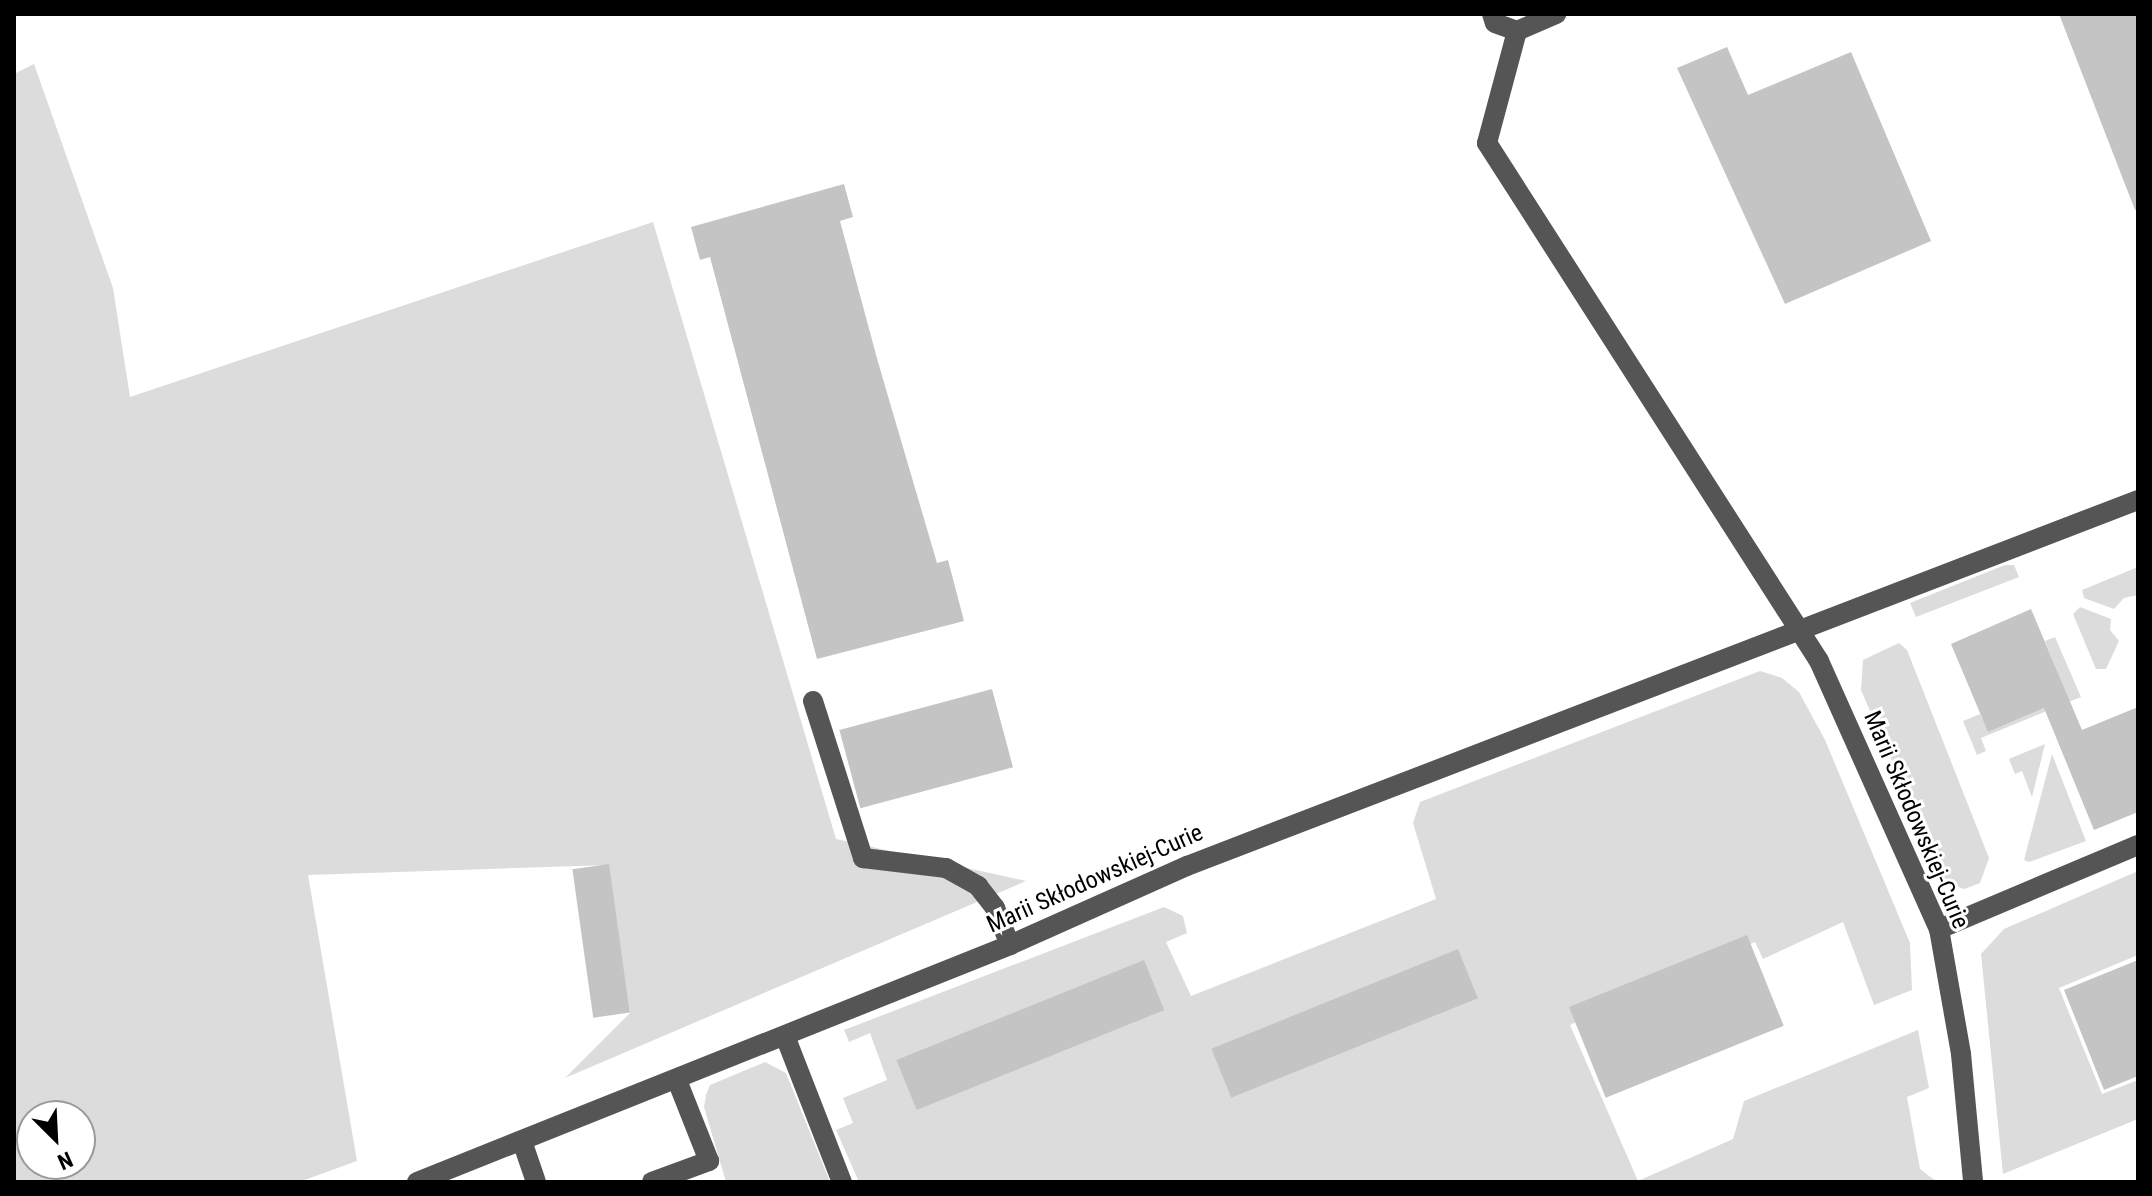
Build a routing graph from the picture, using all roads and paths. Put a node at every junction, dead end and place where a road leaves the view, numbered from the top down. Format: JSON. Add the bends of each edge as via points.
{"nodes":[{"id":1,"x":1492,"y":14,"type":"edge"},
{"id":2,"x":1556,"y":14,"type":"edge"},
{"id":3,"x":1517,"y":31,"type":"junction"},
{"id":4,"x":2138,"y":500,"type":"edge"},
{"id":5,"x":1798,"y":632,"type":"junction"},
{"id":6,"x":813,"y":701,"type":"dead end"},
{"id":7,"x":2138,"y":845,"type":"edge"},
{"id":8,"x":1939,"y":929,"type":"junction"},
{"id":9,"x":1010,"y":945,"type":"junction"},
{"id":10,"x":785,"y":1036,"type":"junction"},
{"id":11,"x":677,"y":1080,"type":"junction"},
{"id":12,"x":522,"y":1141,"type":"junction"},
{"id":13,"x":417,"y":1182,"type":"edge"},
{"id":14,"x":536,"y":1182,"type":"edge"},
{"id":15,"x":652,"y":1182,"type":"edge"},
{"id":16,"x":842,"y":1182,"type":"edge"},
{"id":17,"x":1973,"y":1182,"type":"edge"}],
"edges":[{"from":1,"to":3,"type":"street","via":[[1495,23]]},
{"from":2,"to":3,"type":"street"},
{"from":3,"to":5,"type":"street","via":[[1487,143]]},
{"from":4,"to":5,"type":"street","name":"Marii Skłodowskiej-Curie"},
{"from":5,"to":8,"type":"street","name":"Marii Skłodowskiej-Curie","via":[[1819,661]]},
{"from":5,"to":9,"type":"street","name":"Marii Skłodowskiej-Curie","via":[[1201,860]]},
{"from":6,"to":9,"type":"street","via":[[863,858],[946,868],[978,886],[995,908]]},
{"from":7,"to":8,"type":"street"},
{"from":8,"to":17,"type":"street","name":"Marii Skłodowskiej-Curie","via":[[1961,1054]]},
{"from":9,"to":10,"type":"street","name":"Marii Skłodowskiej-Curie"},
{"from":10,"to":11,"type":"street","name":"Marii Skłodowskiej-Curie"},
{"from":10,"to":16,"type":"street"},
{"from":11,"to":12,"type":"street","name":"Marii Skłodowskiej-Curie"},
{"from":11,"to":15,"type":"street","via":[[709,1161]]},
{"from":12,"to":13,"type":"street","name":"Marii Skłodowskiej-Curie"},
{"from":12,"to":14,"type":"street"}]}
